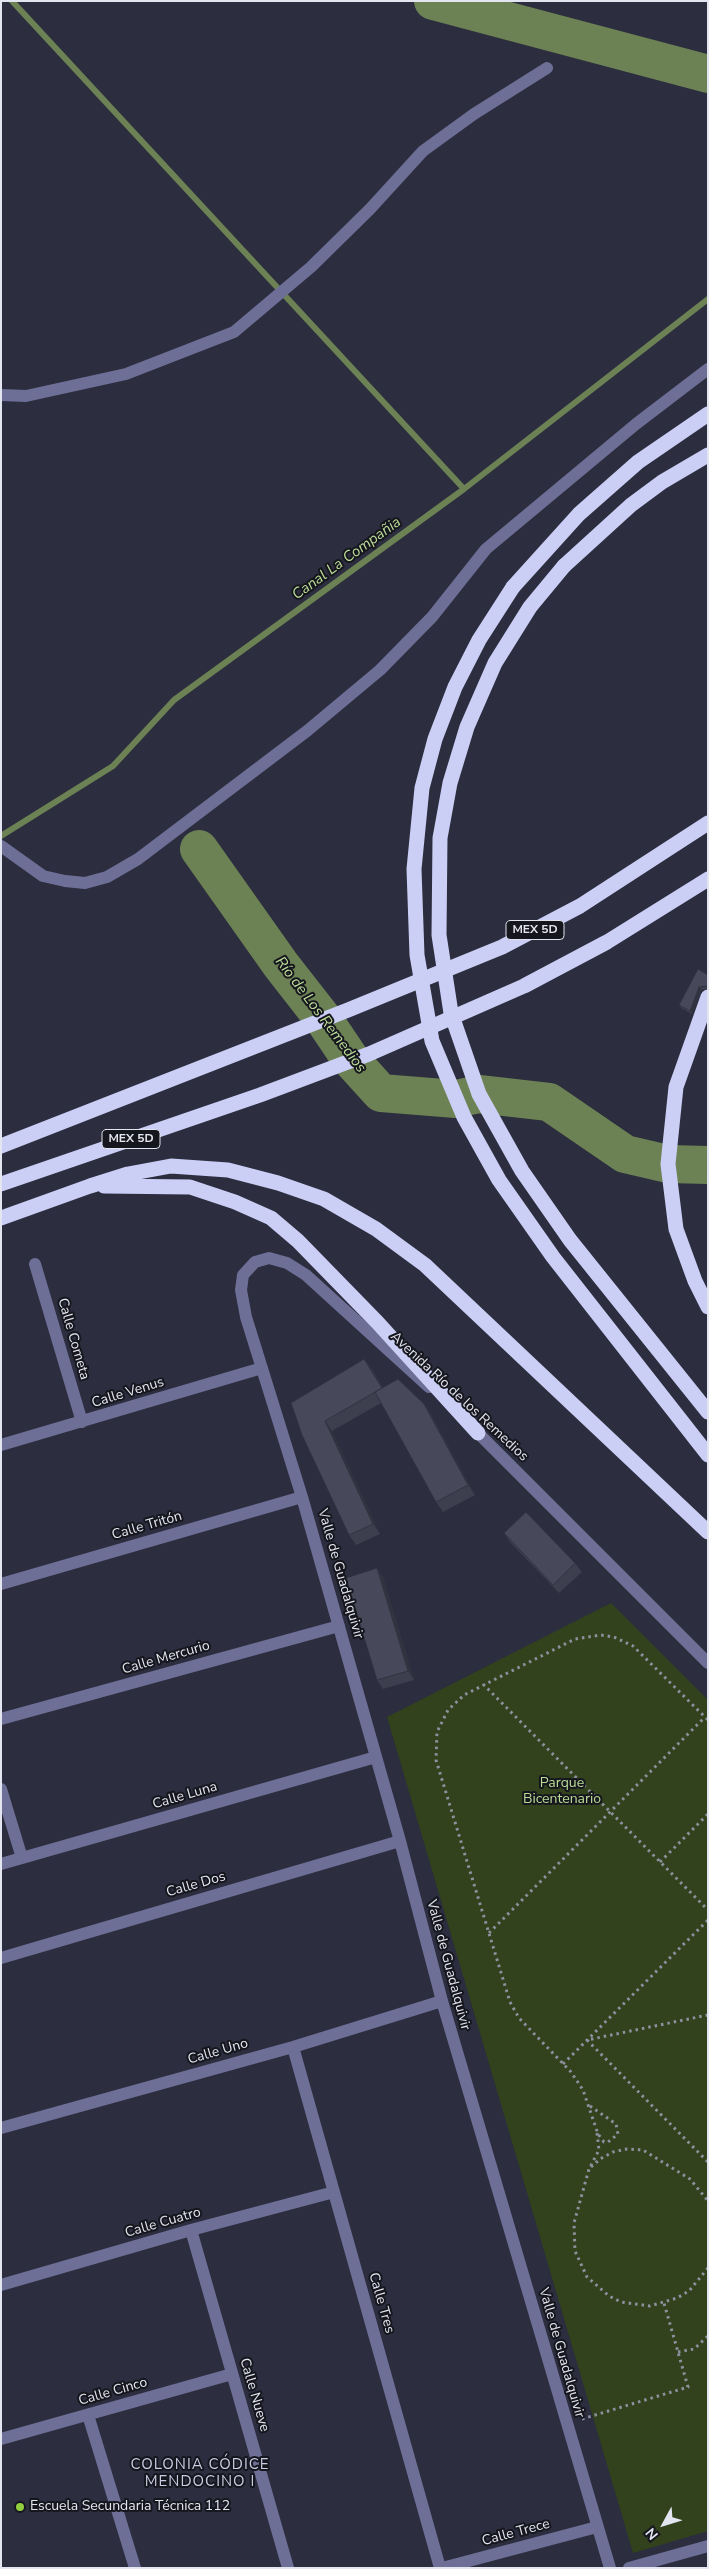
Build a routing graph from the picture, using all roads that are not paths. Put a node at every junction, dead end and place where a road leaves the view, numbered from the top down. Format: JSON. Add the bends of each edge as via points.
{"nodes":[{"id":1,"x":547,"y":68,"type":"dead end"},
{"id":2,"x":708,"y":369,"type":"edge"},
{"id":3,"x":1,"y":396,"type":"edge"},
{"id":4,"x":708,"y":414,"type":"edge"},
{"id":5,"x":708,"y":455,"type":"edge"},
{"id":6,"x":708,"y":823,"type":"edge"},
{"id":7,"x":1,"y":846,"type":"edge"},
{"id":8,"x":708,"y":879,"type":"edge"},
{"id":9,"x":708,"y":996,"type":"edge"},
{"id":10,"x":1,"y":1146,"type":"edge"},
{"id":11,"x":1,"y":1184,"type":"edge"},
{"id":12,"x":90,"y":1186,"type":"junction"},
{"id":13,"x":1,"y":1218,"type":"edge"},
{"id":14,"x":35,"y":1264,"type":"dead end"},
{"id":15,"x":708,"y":1307,"type":"edge"},
{"id":16,"x":262,"y":1368,"type":"junction"},
{"id":17,"x":708,"y":1412,"type":"edge"},
{"id":18,"x":82,"y":1422,"type":"junction"},
{"id":19,"x":478,"y":1433,"type":"junction"},
{"id":20,"x":1,"y":1445,"type":"edge"},
{"id":21,"x":708,"y":1455,"type":"edge"},
{"id":22,"x":302,"y":1497,"type":"junction"},
{"id":23,"x":708,"y":1532,"type":"edge"},
{"id":24,"x":1,"y":1584,"type":"edge"},
{"id":25,"x":339,"y":1626,"type":"junction"},
{"id":26,"x":708,"y":1663,"type":"edge"},
{"id":27,"x":1,"y":1719,"type":"edge"},
{"id":28,"x":376,"y":1758,"type":"junction"},
{"id":29,"x":1,"y":1789,"type":"edge"},
{"id":30,"x":400,"y":1841,"type":"junction"},
{"id":31,"x":22,"y":1858,"type":"junction"},
{"id":32,"x":1,"y":1864,"type":"edge"},
{"id":33,"x":1,"y":1958,"type":"edge"},
{"id":34,"x":442,"y":2001,"type":"junction"},
{"id":35,"x":292,"y":2047,"type":"junction"},
{"id":36,"x":1,"y":2128,"type":"edge"},
{"id":37,"x":334,"y":2192,"type":"junction"},
{"id":38,"x":191,"y":2230,"type":"junction"},
{"id":39,"x":1,"y":2285,"type":"edge"},
{"id":40,"x":232,"y":2374,"type":"junction"},
{"id":41,"x":88,"y":2415,"type":"junction"},
{"id":42,"x":1,"y":2439,"type":"edge"},
{"id":43,"x":597,"y":2527,"type":"junction"},
{"id":44,"x":708,"y":2546,"type":"edge"},
{"id":45,"x":136,"y":2568,"type":"edge"},
{"id":46,"x":288,"y":2568,"type":"edge"},
{"id":47,"x":441,"y":2568,"type":"edge"},
{"id":48,"x":610,"y":2568,"type":"edge"},
{"id":49,"x":629,"y":2568,"type":"edge"}],
"edges":[{"from":1,"to":3,"type":"street","via":[[474,114],[424,151],[370,209],[234,332],[126,374],[26,396]]},
{"from":2,"to":7,"type":"street","via":[[636,424],[486,549],[432,617],[380,670],[307,731],[138,859],[107,877],[85,883],[42,876]]},
{"from":4,"to":21,"type":"highway","bridge":true,"via":[[638,462],[579,514],[513,587],[479,640],[434,739],[422,788],[414,869],[417,955],[432,1041],[464,1117],[499,1180],[554,1257]]},
{"from":5,"to":17,"type":"highway","bridge":true,"via":[[631,505],[564,566],[530,608],[495,663],[467,727],[450,783],[440,838],[439,935],[451,1013],[479,1094],[522,1171],[570,1240]]},
{"from":6,"to":10,"type":"highway","number":"MEX 5D","via":[[580,906],[502,947]]},
{"from":8,"to":11,"type":"highway","number":"MEX 5D","via":[[607,942],[533,981],[369,1054]]},
{"from":9,"to":15,"type":"highway","via":[[676,1087],[668,1164],[676,1229],[694,1281]]},
{"from":12,"to":13,"type":"highway"},
{"from":12,"to":19,"type":"highway","via":[[190,1187],[270,1218],[298,1241],[365,1310]]},
{"from":12,"to":23,"type":"highway","via":[[170,1166],[228,1170],[324,1199],[376,1229],[425,1265]]},
{"from":14,"to":18,"type":"street","name":"Calle Cometa"},
{"from":16,"to":18,"type":"street","name":"Calle Venus"},
{"from":16,"to":19,"type":"street","name":"Avenida Río de los Remedios","via":[[241,1290],[243,1275],[255,1262],[269,1258],[287,1263],[306,1275]]},
{"from":16,"to":22,"type":"street","name":"Valle de Guadalquivir"},
{"from":18,"to":20,"type":"street","name":"Calle Venus"},
{"from":19,"to":26,"type":"street","name":"Avenida Río de los Remedios"},
{"from":22,"to":24,"type":"street","name":"Calle Tritón"},
{"from":22,"to":25,"type":"street","name":"Valle de Guadalquivir"},
{"from":25,"to":27,"type":"street","name":"Calle Mercurio"},
{"from":25,"to":28,"type":"street","name":"Valle de Guadalquivir"},
{"from":28,"to":30,"type":"street","name":"Valle de Guadalquivir"},
{"from":28,"to":31,"type":"street","name":"Calle Luna"},
{"from":29,"to":31,"type":"street"},
{"from":30,"to":33,"type":"street","name":"Calle Dos"},
{"from":30,"to":34,"type":"street","name":"Valle de Guadalquivir"},
{"from":31,"to":32,"type":"street","name":"Calle Luna"},
{"from":34,"to":35,"type":"street","name":"Calle Uno"},
{"from":34,"to":43,"type":"street","name":"Valle de Guadalquivir"},
{"from":35,"to":36,"type":"street","name":"Calle Uno"},
{"from":35,"to":37,"type":"street","name":"Calle Tres"},
{"from":37,"to":38,"type":"street","name":"Calle Cuatro"},
{"from":37,"to":47,"type":"street","name":"Calle Tres"},
{"from":38,"to":39,"type":"street","name":"Calle Cuatro"},
{"from":38,"to":40,"type":"street","name":"Calle Nueve"},
{"from":40,"to":41,"type":"street","name":"Calle Cinco"},
{"from":40,"to":46,"type":"street","name":"Calle Nueve"},
{"from":41,"to":42,"type":"street","name":"Calle Cinco"},
{"from":41,"to":45,"type":"street"},
{"from":43,"to":47,"type":"street","name":"Calle Trece"},
{"from":43,"to":48,"type":"street","name":"Valle de Guadalquivir"},
{"from":44,"to":49,"type":"street"}]}
